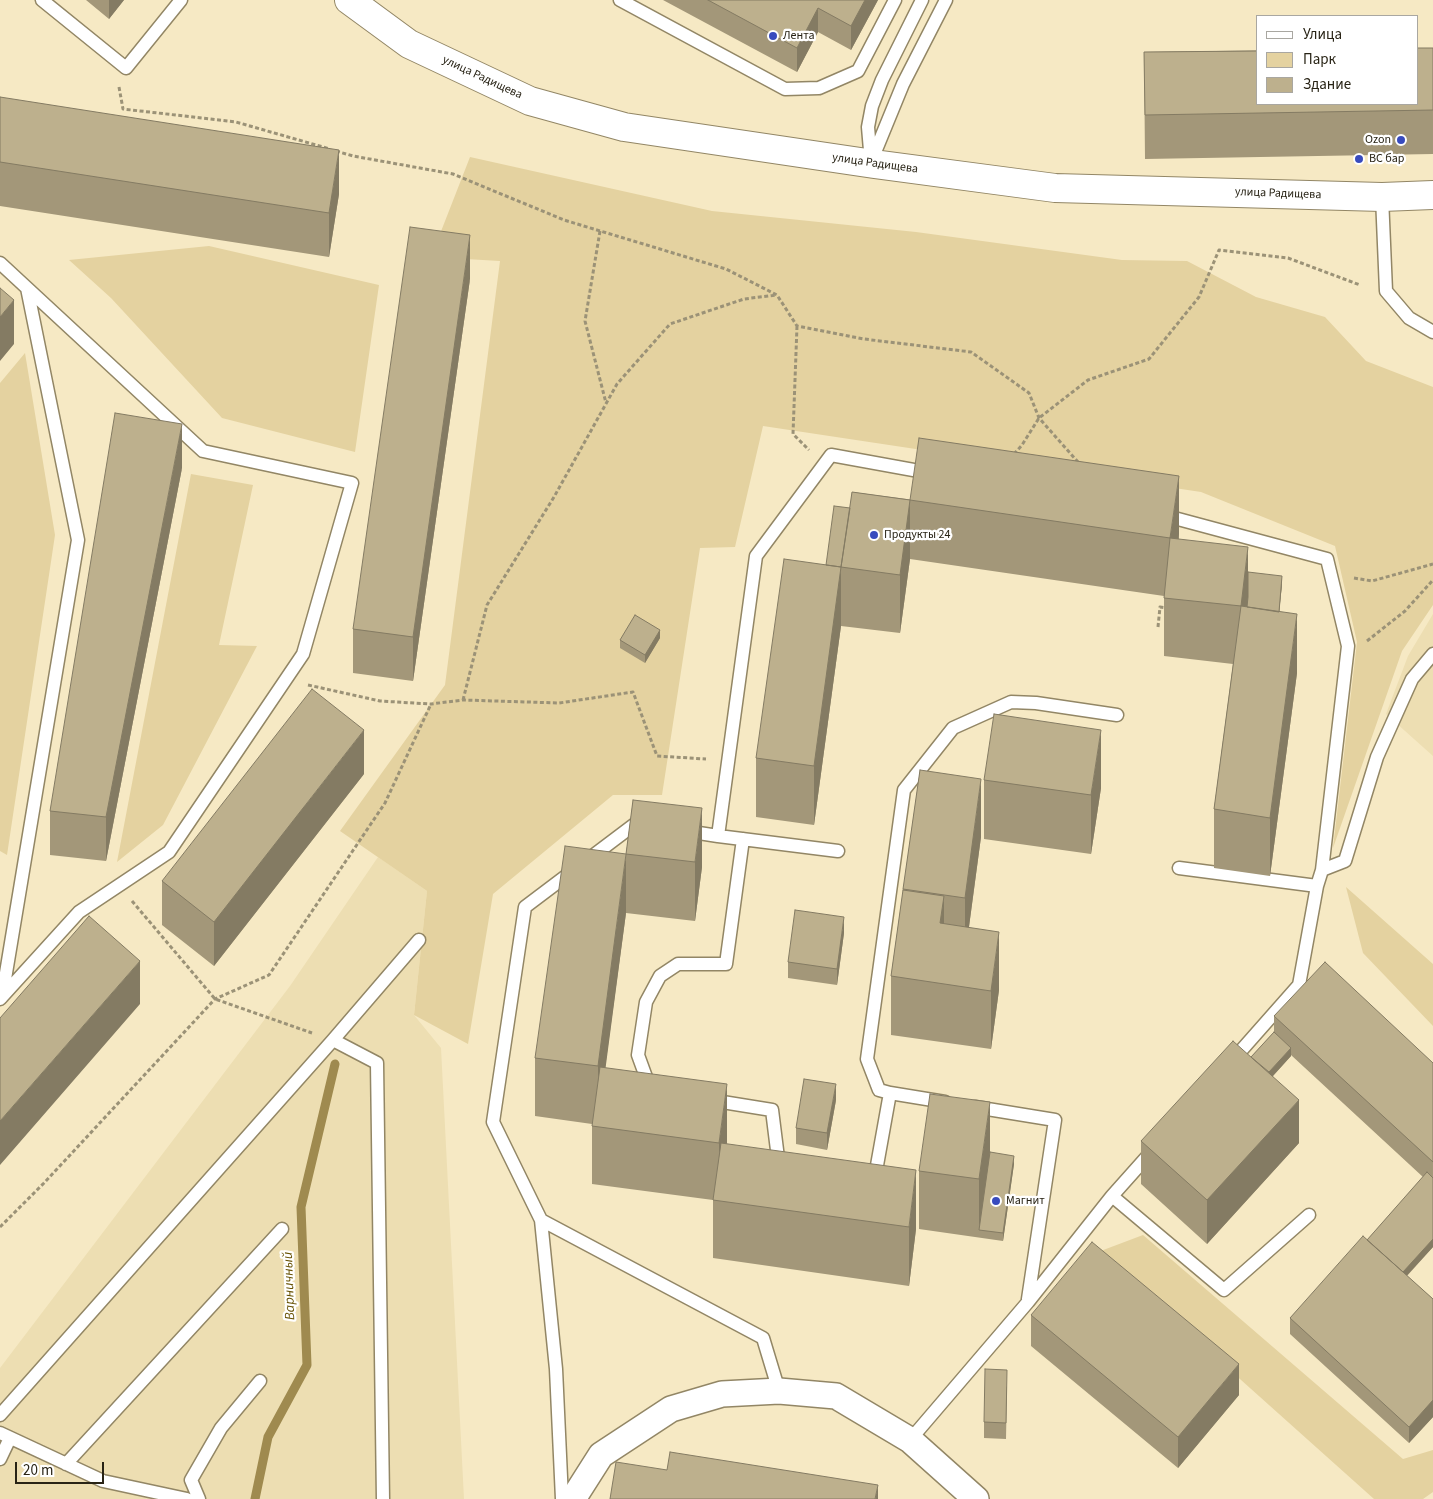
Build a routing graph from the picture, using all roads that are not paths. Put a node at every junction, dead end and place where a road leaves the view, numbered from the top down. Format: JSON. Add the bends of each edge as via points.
{"nodes":[{"id":1,"x":42,"y":0,"type":"edge"},
{"id":2,"x":181,"y":0,"type":"edge"},
{"id":3,"x":349,"y":0,"type":"edge"},
{"id":4,"x":620,"y":0,"type":"edge"},
{"id":5,"x":896,"y":0,"type":"edge"},
{"id":6,"x":922,"y":0,"type":"edge"},
{"id":7,"x":946,"y":0,"type":"edge"},
{"id":8,"x":872,"y":163,"type":"junction"},
{"id":9,"x":1433,"y":194,"type":"edge"},
{"id":10,"x":1382,"y":197,"type":"junction"},
{"id":11,"x":0,"y":263,"type":"edge"},
{"id":12,"x":26,"y":288,"type":"junction"},
{"id":13,"x":1433,"y":332,"type":"edge"},
{"id":14,"x":943,"y":475,"type":"edge"},
{"id":15,"x":1151,"y":512,"type":"edge"},
{"id":16,"x":1433,"y":654,"type":"edge"},
{"id":17,"x":1117,"y":715,"type":"dead end"},
{"id":18,"x":653,"y":826,"type":"edge"},
{"id":19,"x":672,"y":829,"type":"edge"},
{"id":20,"x":718,"y":836,"type":"junction"},
{"id":21,"x":742,"y":838,"type":"junction"},
{"id":22,"x":838,"y":851,"type":"dead end"},
{"id":23,"x":1179,"y":868,"type":"dead end"},
{"id":24,"x":1322,"y":870,"type":"junction"},
{"id":25,"x":1317,"y":886,"type":"junction"},
{"id":26,"x":419,"y":940,"type":"dead end"},
{"id":27,"x":1,"y":998,"type":"edge"},
{"id":28,"x":333,"y":1040,"type":"junction"},
{"id":29,"x":1222,"y":1072,"type":"edge"},
{"id":30,"x":660,"y":1092,"type":"edge"},
{"id":31,"x":890,"y":1093,"type":"junction"},
{"id":32,"x":698,"y":1098,"type":"edge"},
{"id":33,"x":1163,"y":1138,"type":"edge"},
{"id":34,"x":789,"y":1173,"type":"edge"},
{"id":35,"x":864,"y":1185,"type":"edge"},
{"id":36,"x":1112,"y":1196,"type":"junction"},
{"id":37,"x":1309,"y":1215,"type":"dead end"},
{"id":38,"x":540,"y":1220,"type":"junction"},
{"id":39,"x":282,"y":1229,"type":"dead end"},
{"id":40,"x":1028,"y":1302,"type":"junction"},
{"id":41,"x":260,"y":1381,"type":"dead end"},
{"id":42,"x":778,"y":1391,"type":"junction"},
{"id":43,"x":0,"y":1415,"type":"edge"},
{"id":44,"x":5,"y":1435,"type":"edge"},
{"id":45,"x":910,"y":1440,"type":"junction"},
{"id":46,"x":0,"y":1459,"type":"edge"},
{"id":47,"x":66,"y":1464,"type":"junction"},
{"id":48,"x":165,"y":1497,"type":"edge"},
{"id":49,"x":187,"y":1499,"type":"edge"},
{"id":50,"x":199,"y":1499,"type":"edge"},
{"id":51,"x":383,"y":1499,"type":"edge"},
{"id":52,"x":562,"y":1499,"type":"edge"},
{"id":53,"x":573,"y":1499,"type":"edge"},
{"id":54,"x":976,"y":1499,"type":"edge"}],
"edges":[{"from":1,"to":2,"type":"lane","via":[[126,68]]},
{"from":3,"to":8,"type":"street","name":"улица Радищева","via":[[409,44],[530,100],[624,127]]},
{"from":4,"to":5,"type":"lane","via":[[785,89],[819,88],[858,71]]},
{"from":6,"to":8,"type":"lane","via":[[872,106],[868,127]]},
{"from":7,"to":8,"type":"lane","via":[[903,84]]},
{"from":8,"to":10,"type":"street","name":"улица Радищева","via":[[1054,188]]},
{"from":9,"to":10,"type":"street","name":"улица Радищева"},
{"from":10,"to":13,"type":"lane","via":[[1386,291],[1408,318]]},
{"from":11,"to":12,"type":"lane"},
{"from":12,"to":27,"type":"lane","via":[[78,540]]},
{"from":12,"to":27,"type":"lane","via":[[203,451],[352,482],[303,654],[286,680],[169,852],[78,912]]},
{"from":14,"to":20,"type":"lane","via":[[831,455],[756,556]]},
{"from":15,"to":24,"type":"lane","via":[[1327,559],[1348,646]]},
{"from":16,"to":24,"type":"lane","via":[[1412,678],[1377,757],[1345,861]]},
{"from":17,"to":31,"type":"lane","via":[[1011,702],[953,728],[904,790],[867,1059],[879,1090]]},
{"from":18,"to":38,"type":"lane","via":[[635,824],[526,907],[493,1122]]},
{"from":19,"to":20,"type":"lane"},
{"from":20,"to":21,"type":"lane"},
{"from":21,"to":22,"type":"lane"},
{"from":21,"to":30,"type":"lane","via":[[726,964],[678,964],[660,976],[646,1002],[638,1054],[651,1090]]},
{"from":23,"to":25,"type":"lane"},
{"from":24,"to":25,"type":"lane"},
{"from":25,"to":29,"type":"lane","via":[[1299,986]]},
{"from":26,"to":28,"type":"lane"},
{"from":28,"to":43,"type":"lane"},
{"from":28,"to":51,"type":"lane","via":[[377,1064]]},
{"from":31,"to":35,"type":"lane","via":[[873,1187]]},
{"from":31,"to":40,"type":"lane","via":[[1055,1120]]},
{"from":32,"to":34,"type":"lane","via":[[772,1110],[780,1172]]},
{"from":33,"to":36,"type":"lane"},
{"from":36,"to":37,"type":"lane","via":[[1224,1290]]},
{"from":36,"to":40,"type":"lane"},
{"from":38,"to":42,"type":"lane","via":[[764,1338]]},
{"from":38,"to":52,"type":"lane","via":[[556,1369]]},
{"from":39,"to":47,"type":"lane"},
{"from":40,"to":45,"type":"lane"},
{"from":41,"to":50,"type":"lane","via":[[220,1428],[191,1480]]},
{"from":42,"to":45,"type":"street","via":[[836,1396]]},
{"from":42,"to":53,"type":"street","via":[[722,1394],[671,1409],[601,1455]]},
{"from":44,"to":46,"type":"lane"},
{"from":44,"to":47,"type":"lane"},
{"from":45,"to":54,"type":"street"},
{"from":47,"to":48,"type":"lane","via":[[104,1481]]},
{"from":48,"to":49,"type":"lane"}]}
